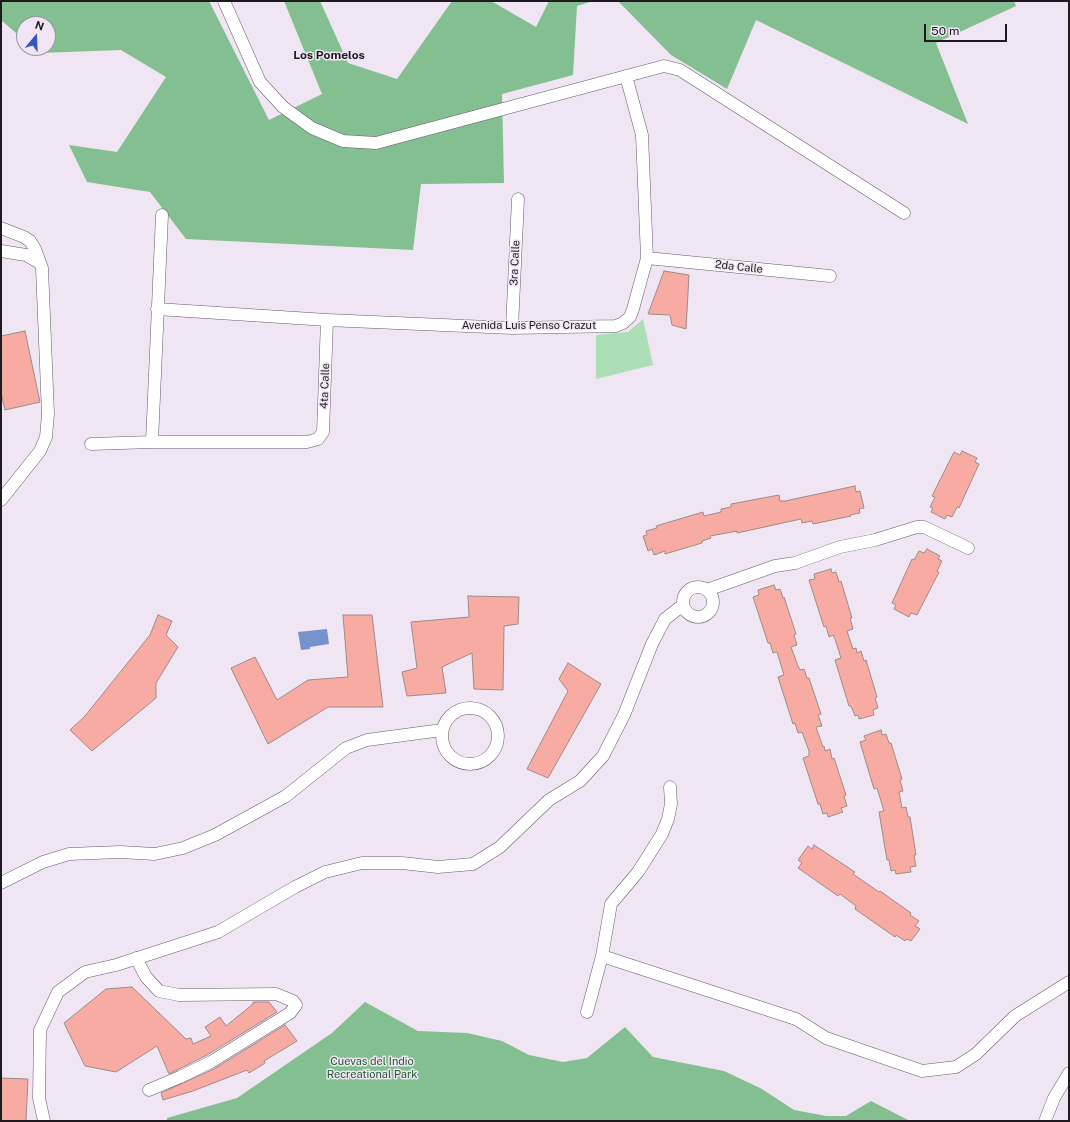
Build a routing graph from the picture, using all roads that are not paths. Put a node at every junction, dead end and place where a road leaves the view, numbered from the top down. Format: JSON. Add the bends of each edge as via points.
{"nodes":[{"id":1,"x":224,"y":1,"type":"edge"},
{"id":2,"x":626,"y":76,"type":"junction"},
{"id":3,"x":518,"y":199,"type":"dead end"},
{"id":4,"x":904,"y":214,"type":"dead end"},
{"id":5,"x":162,"y":215,"type":"dead end"},
{"id":6,"x":5,"y":229,"type":"edge"},
{"id":7,"x":2,"y":251,"type":"edge"},
{"id":8,"x":647,"y":258,"type":"junction"},
{"id":9,"x":40,"y":263,"type":"junction"},
{"id":10,"x":830,"y":276,"type":"dead end"},
{"id":11,"x":157,"y":309,"type":"junction"},
{"id":12,"x":327,"y":320,"type":"junction"},
{"id":13,"x":512,"y":328,"type":"junction"},
{"id":14,"x":152,"y":442,"type":"junction"},
{"id":15,"x":91,"y":444,"type":"dead end"},
{"id":16,"x":1,"y":500,"type":"edge"},
{"id":17,"x":968,"y":548,"type":"dead end"},
{"id":18,"x":707,"y":590,"type":"junction"},
{"id":19,"x":683,"y":606,"type":"junction"},
{"id":20,"x":442,"y":730,"type":"junction"},
{"id":21,"x":670,"y":787,"type":"dead end"},
{"id":22,"x":1,"y":883,"type":"edge"},
{"id":23,"x":602,"y":956,"type":"junction"},
{"id":24,"x":136,"y":958,"type":"junction"},
{"id":25,"x":1069,"y":982,"type":"edge"},
{"id":26,"x":588,"y":1012,"type":"dead end"},
{"id":27,"x":1069,"y":1073,"type":"edge"},
{"id":28,"x":149,"y":1090,"type":"dead end"},
{"id":29,"x":44,"y":1121,"type":"edge"},
{"id":30,"x":1045,"y":1121,"type":"edge"}],
"edges":[{"from":1,"to":2,"type":"street","via":[[260,82],[283,107],[312,128],[343,141],[376,143]]},
{"from":2,"to":4,"type":"street","via":[[664,66],[680,70]]},
{"from":2,"to":8,"type":"street","name":"Avenida Luis Penso Crazut","via":[[642,135]]},
{"from":3,"to":13,"type":"street","name":"3ra Calle"},
{"from":5,"to":11,"type":"street"},
{"from":6,"to":7,"type":"street"},
{"from":6,"to":9,"type":"street","via":[[30,241]]},
{"from":7,"to":9,"type":"street","via":[[26,255]]},
{"from":8,"to":10,"type":"street","name":"2da Calle"},
{"from":8,"to":13,"type":"street","name":"Avenida Luis Penso Crazut","via":[[633,309],[630,317],[623,323],[616,326]]},
{"from":9,"to":16,"type":"street","via":[[43,275],[48,414],[46,437],[36,458]]},
{"from":11,"to":12,"type":"street","name":"Avenida Luis Penso Crazut"},
{"from":11,"to":14,"type":"street"},
{"from":12,"to":13,"type":"street","name":"Avenida Luis Penso Crazut"},
{"from":12,"to":14,"type":"street","name":"4ta Calle","via":[[322,432],[318,439],[307,442]]},
{"from":14,"to":15,"type":"street"},
{"from":17,"to":18,"type":"street","via":[[924,527],[917,527],[795,563],[775,566]]},
{"from":18,"to":19,"type":"street","via":[[700,587],[691,589],[684,596]]},
{"from":18,"to":19,"type":"street","via":[[713,601],[711,611],[707,615],[693,617]]},
{"from":19,"to":24,"type":"street","via":[[665,619],[604,756],[580,782],[549,800],[500,847],[474,864],[438,867],[402,863],[362,863],[325,872],[218,932]]},
{"from":20,"to":20,"type":"street","via":[[445,748],[450,756],[466,763],[476,763],[495,750],[497,728],[487,713],[474,708],[452,714]]},
{"from":20,"to":22,"type":"street","via":[[367,740],[346,748],[286,796],[215,835],[183,848],[155,854],[69,854],[43,862]]},
{"from":21,"to":23,"type":"street","via":[[672,804],[662,834],[638,872],[611,904]]},
{"from":23,"to":25,"type":"street","via":[[796,1019],[826,1038],[922,1070],[956,1067],[976,1054],[1015,1016]]},
{"from":23,"to":26,"type":"street"},
{"from":24,"to":28,"type":"street","via":[[146,976],[159,991],[179,995],[276,994],[293,1001],[296,1005],[290,1013],[211,1062]]},
{"from":24,"to":29,"type":"street","via":[[85,972],[58,992],[40,1030],[39,1098]]},
{"from":27,"to":30,"type":"street","via":[[1054,1098]]}]}
